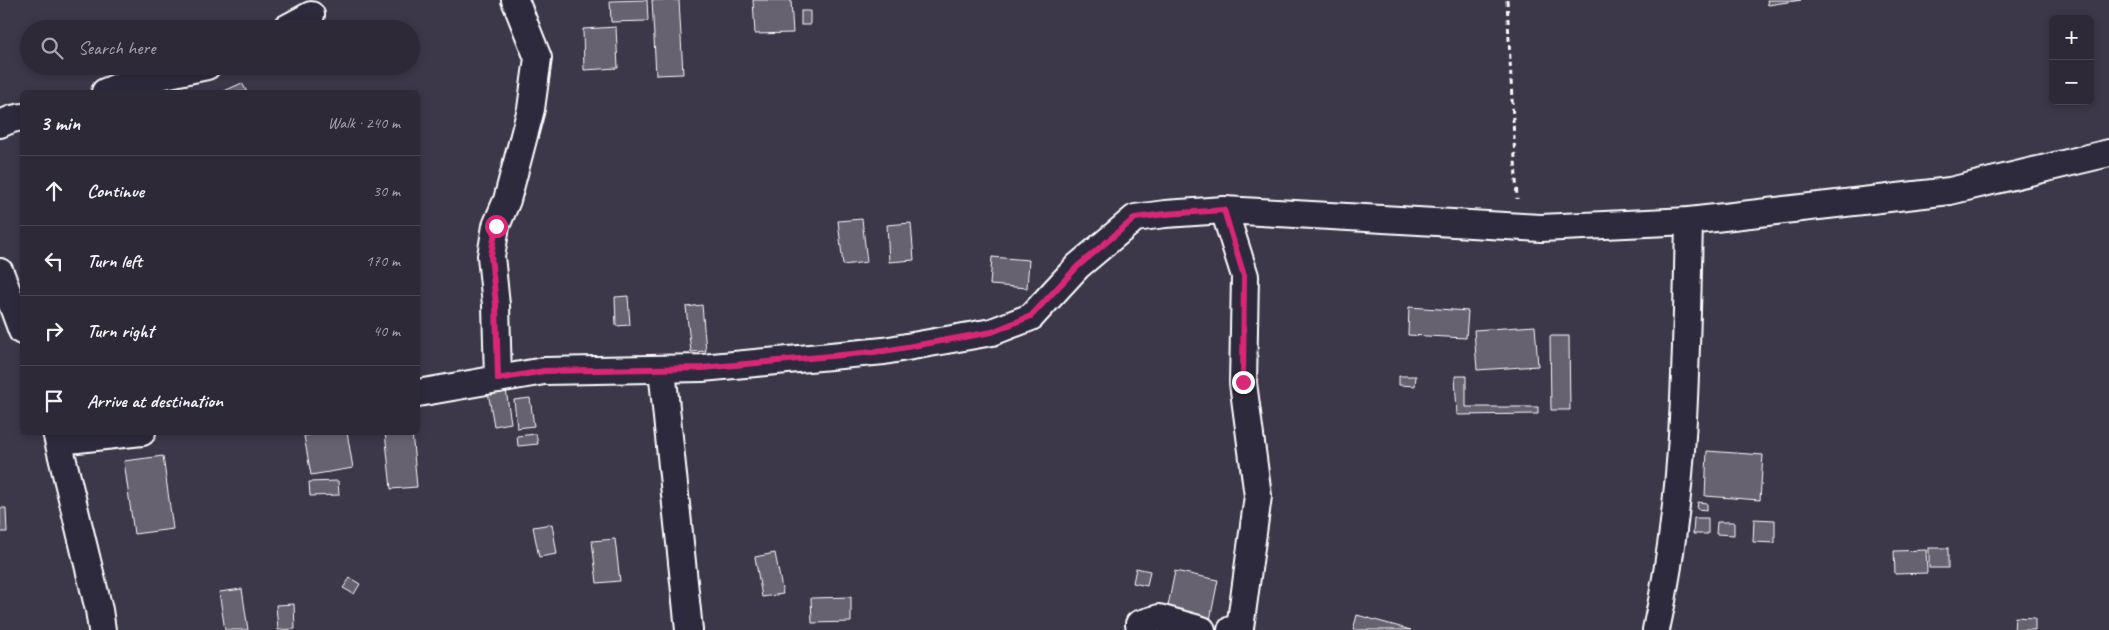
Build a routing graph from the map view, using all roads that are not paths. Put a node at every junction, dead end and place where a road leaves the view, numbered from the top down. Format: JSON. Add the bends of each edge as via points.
{"nodes":[{"id":1,"x":515,"y":0,"type":"edge"},
{"id":2,"x":311,"y":15,"type":"dead end"},
{"id":3,"x":302,"y":20,"type":"edge"},
{"id":4,"x":167,"y":75,"type":"edge"},
{"id":5,"x":110,"y":90,"type":"edge"},
{"id":6,"x":20,"y":117,"type":"edge"},
{"id":7,"x":0,"y":124,"type":"edge"},
{"id":8,"x":2109,"y":153,"type":"edge"},
{"id":9,"x":1224,"y":210,"type":"junction"},
{"id":10,"x":1689,"y":221,"type":"junction"},
{"id":11,"x":0,"y":272,"type":"edge"},
{"id":12,"x":20,"y":326,"type":"edge"},
{"id":13,"x":662,"y":369,"type":"junction"},
{"id":14,"x":498,"y":379,"type":"junction"},
{"id":15,"x":420,"y":393,"type":"edge"},
{"id":16,"x":91,"y":435,"type":"edge"},
{"id":17,"x":57,"y":437,"type":"edge"},
{"id":18,"x":102,"y":630,"type":"edge"},
{"id":19,"x":689,"y":630,"type":"edge"},
{"id":20,"x":1140,"y":630,"type":"edge"},
{"id":21,"x":1202,"y":630,"type":"edge"},
{"id":22,"x":1231,"y":630,"type":"edge"},
{"id":23,"x":1656,"y":630,"type":"edge"}],
"edges":[{"from":1,"to":14,"type":"street","via":[[538,58],[531,109],[507,200],[496,226],[491,256]]},
{"from":2,"to":3,"type":"street"},
{"from":4,"to":5,"type":"street"},
{"from":6,"to":7,"type":"street"},
{"from":8,"to":10,"type":"street","via":[[1950,190]]},
{"from":9,"to":10,"type":"street","via":[[1540,228]]},
{"from":9,"to":13,"type":"street","via":[[1135,218],[1078,266],[1031,316],[992,332],[884,351]]},
{"from":9,"to":22,"type":"street","via":[[1244,276],[1243,382],[1258,496],[1240,628]]},
{"from":10,"to":23,"type":"street","via":[[1686,374],[1679,489]]},
{"from":11,"to":12,"type":"street"},
{"from":13,"to":14,"type":"street","via":[[544,371]]},
{"from":13,"to":19,"type":"street"},
{"from":14,"to":15,"type":"street"},
{"from":16,"to":17,"type":"street"},
{"from":17,"to":18,"type":"street"},
{"from":20,"to":21,"type":"street","via":[[1139,624],[1159,618]]}]}
